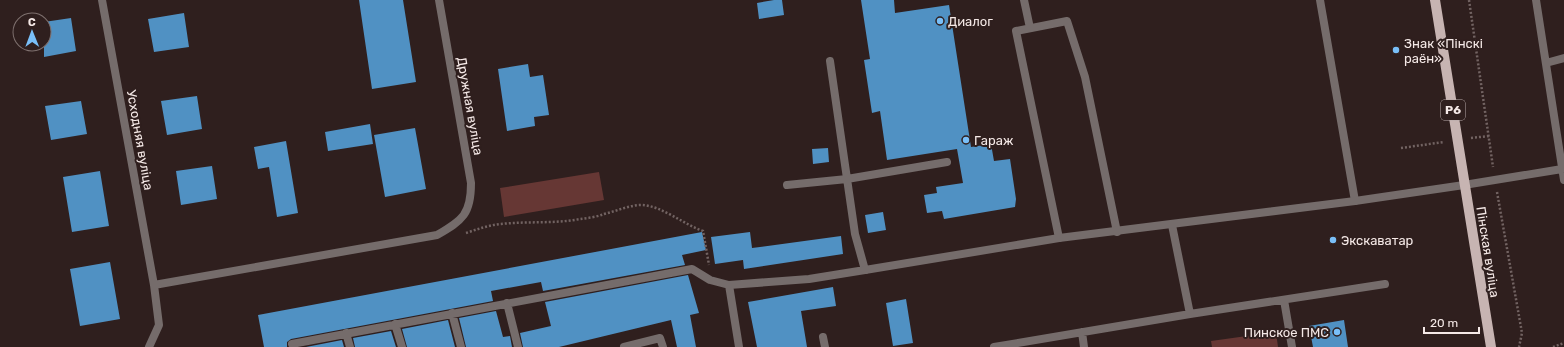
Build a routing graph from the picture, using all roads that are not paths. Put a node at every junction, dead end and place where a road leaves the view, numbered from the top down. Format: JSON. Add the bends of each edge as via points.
{"nodes":[{"id":1,"x":102,"y":0,"type":"edge"},
{"id":2,"x":438,"y":0,"type":"edge"},
{"id":3,"x":1024,"y":0,"type":"edge"},
{"id":4,"x":1320,"y":0,"type":"edge"},
{"id":5,"x":1435,"y":0,"type":"edge"},
{"id":6,"x":1536,"y":0,"type":"edge"},
{"id":7,"x":1030,"y":28,"type":"junction"},
{"id":8,"x":1564,"y":58,"type":"edge"},
{"id":9,"x":830,"y":61,"type":"dead end"},
{"id":10,"x":1546,"y":63,"type":"junction"},
{"id":11,"x":947,"y":162,"type":"dead end"},
{"id":12,"x":1562,"y":169,"type":"junction"},
{"id":13,"x":847,"y":179,"type":"junction"},
{"id":14,"x":1564,"y":180,"type":"edge"},
{"id":15,"x":787,"y":185,"type":"dead end"},
{"id":16,"x":1464,"y":185,"type":"junction"},
{"id":17,"x":1355,"y":201,"type":"junction"},
{"id":18,"x":1172,"y":225,"type":"junction"},
{"id":19,"x":1117,"y":232,"type":"junction"},
{"id":20,"x":1059,"y":238,"type":"junction"},
{"id":21,"x":865,"y":270,"type":"junction"},
{"id":22,"x":1386,"y":284,"type":"dead end"},
{"id":23,"x":154,"y":285,"type":"junction"},
{"id":24,"x":729,"y":285,"type":"junction"},
{"id":25,"x":1284,"y":300,"type":"junction"},
{"id":26,"x":507,"y":303,"type":"junction"},
{"id":27,"x":452,"y":313,"type":"junction"},
{"id":28,"x":1190,"y":314,"type":"junction"},
{"id":29,"x":395,"y":324,"type":"junction"},
{"id":30,"x":1082,"y":332,"type":"junction"},
{"id":31,"x":346,"y":333,"type":"junction"},
{"id":32,"x":823,"y":337,"type":"dead end"},
{"id":33,"x":292,"y":344,"type":"dead end"},
{"id":34,"x":149,"y":347,"type":"edge"},
{"id":35,"x":350,"y":347,"type":"edge"},
{"id":36,"x":402,"y":347,"type":"edge"},
{"id":37,"x":461,"y":347,"type":"edge"},
{"id":38,"x":518,"y":347,"type":"edge"},
{"id":39,"x":624,"y":347,"type":"edge"},
{"id":40,"x":663,"y":347,"type":"edge"},
{"id":41,"x":739,"y":347,"type":"edge"},
{"id":42,"x":825,"y":347,"type":"edge"},
{"id":43,"x":994,"y":347,"type":"edge"},
{"id":44,"x":1084,"y":347,"type":"edge"},
{"id":45,"x":1292,"y":347,"type":"edge"},
{"id":46,"x":1491,"y":347,"type":"edge"}],
"edges":[{"from":1,"to":23,"type":"street","name":"Усходняя вуліца"},
{"from":2,"to":23,"type":"street","name":"Дружная вуліца","via":[[471,183],[471,199],[465,215],[436,235]]},
{"from":3,"to":7,"type":"street"},
{"from":4,"to":17,"type":"street"},
{"from":5,"to":16,"type":"main road","name":"Пінская вуліца","number":"Р6"},
{"from":6,"to":10,"type":"street"},
{"from":7,"to":19,"type":"street","via":[[1067,21],[1085,78]]},
{"from":7,"to":20,"type":"street","via":[[1016,31]]},
{"from":8,"to":10,"type":"street"},
{"from":9,"to":13,"type":"street"},
{"from":10,"to":12,"type":"street"},
{"from":11,"to":13,"type":"street"},
{"from":12,"to":14,"type":"street"},
{"from":12,"to":16,"type":"street"},
{"from":13,"to":15,"type":"street"},
{"from":13,"to":21,"type":"street","via":[[855,234]]},
{"from":16,"to":17,"type":"street"},
{"from":16,"to":46,"type":"main road","name":"Пінская вуліца","number":"Р6"},
{"from":17,"to":18,"type":"street"},
{"from":18,"to":19,"type":"street"},
{"from":18,"to":28,"type":"street"},
{"from":19,"to":20,"type":"street"},
{"from":20,"to":21,"type":"street"},
{"from":21,"to":24,"type":"street","via":[[809,279]]},
{"from":22,"to":25,"type":"street"},
{"from":23,"to":34,"type":"street","name":"Усходняя вуліца","via":[[159,325]]},
{"from":24,"to":26,"type":"street","via":[[710,280],[692,269]]},
{"from":24,"to":41,"type":"street"},
{"from":25,"to":28,"type":"street"},
{"from":25,"to":45,"type":"street"},
{"from":26,"to":27,"type":"street"},
{"from":26,"to":38,"type":"street"},
{"from":27,"to":29,"type":"street"},
{"from":27,"to":37,"type":"street"},
{"from":28,"to":30,"type":"street"},
{"from":29,"to":31,"type":"street"},
{"from":29,"to":36,"type":"street"},
{"from":30,"to":43,"type":"street"},
{"from":30,"to":44,"type":"street"},
{"from":31,"to":33,"type":"street"},
{"from":31,"to":35,"type":"street"},
{"from":32,"to":42,"type":"street"},
{"from":39,"to":40,"type":"street","via":[[660,338]]}]}
